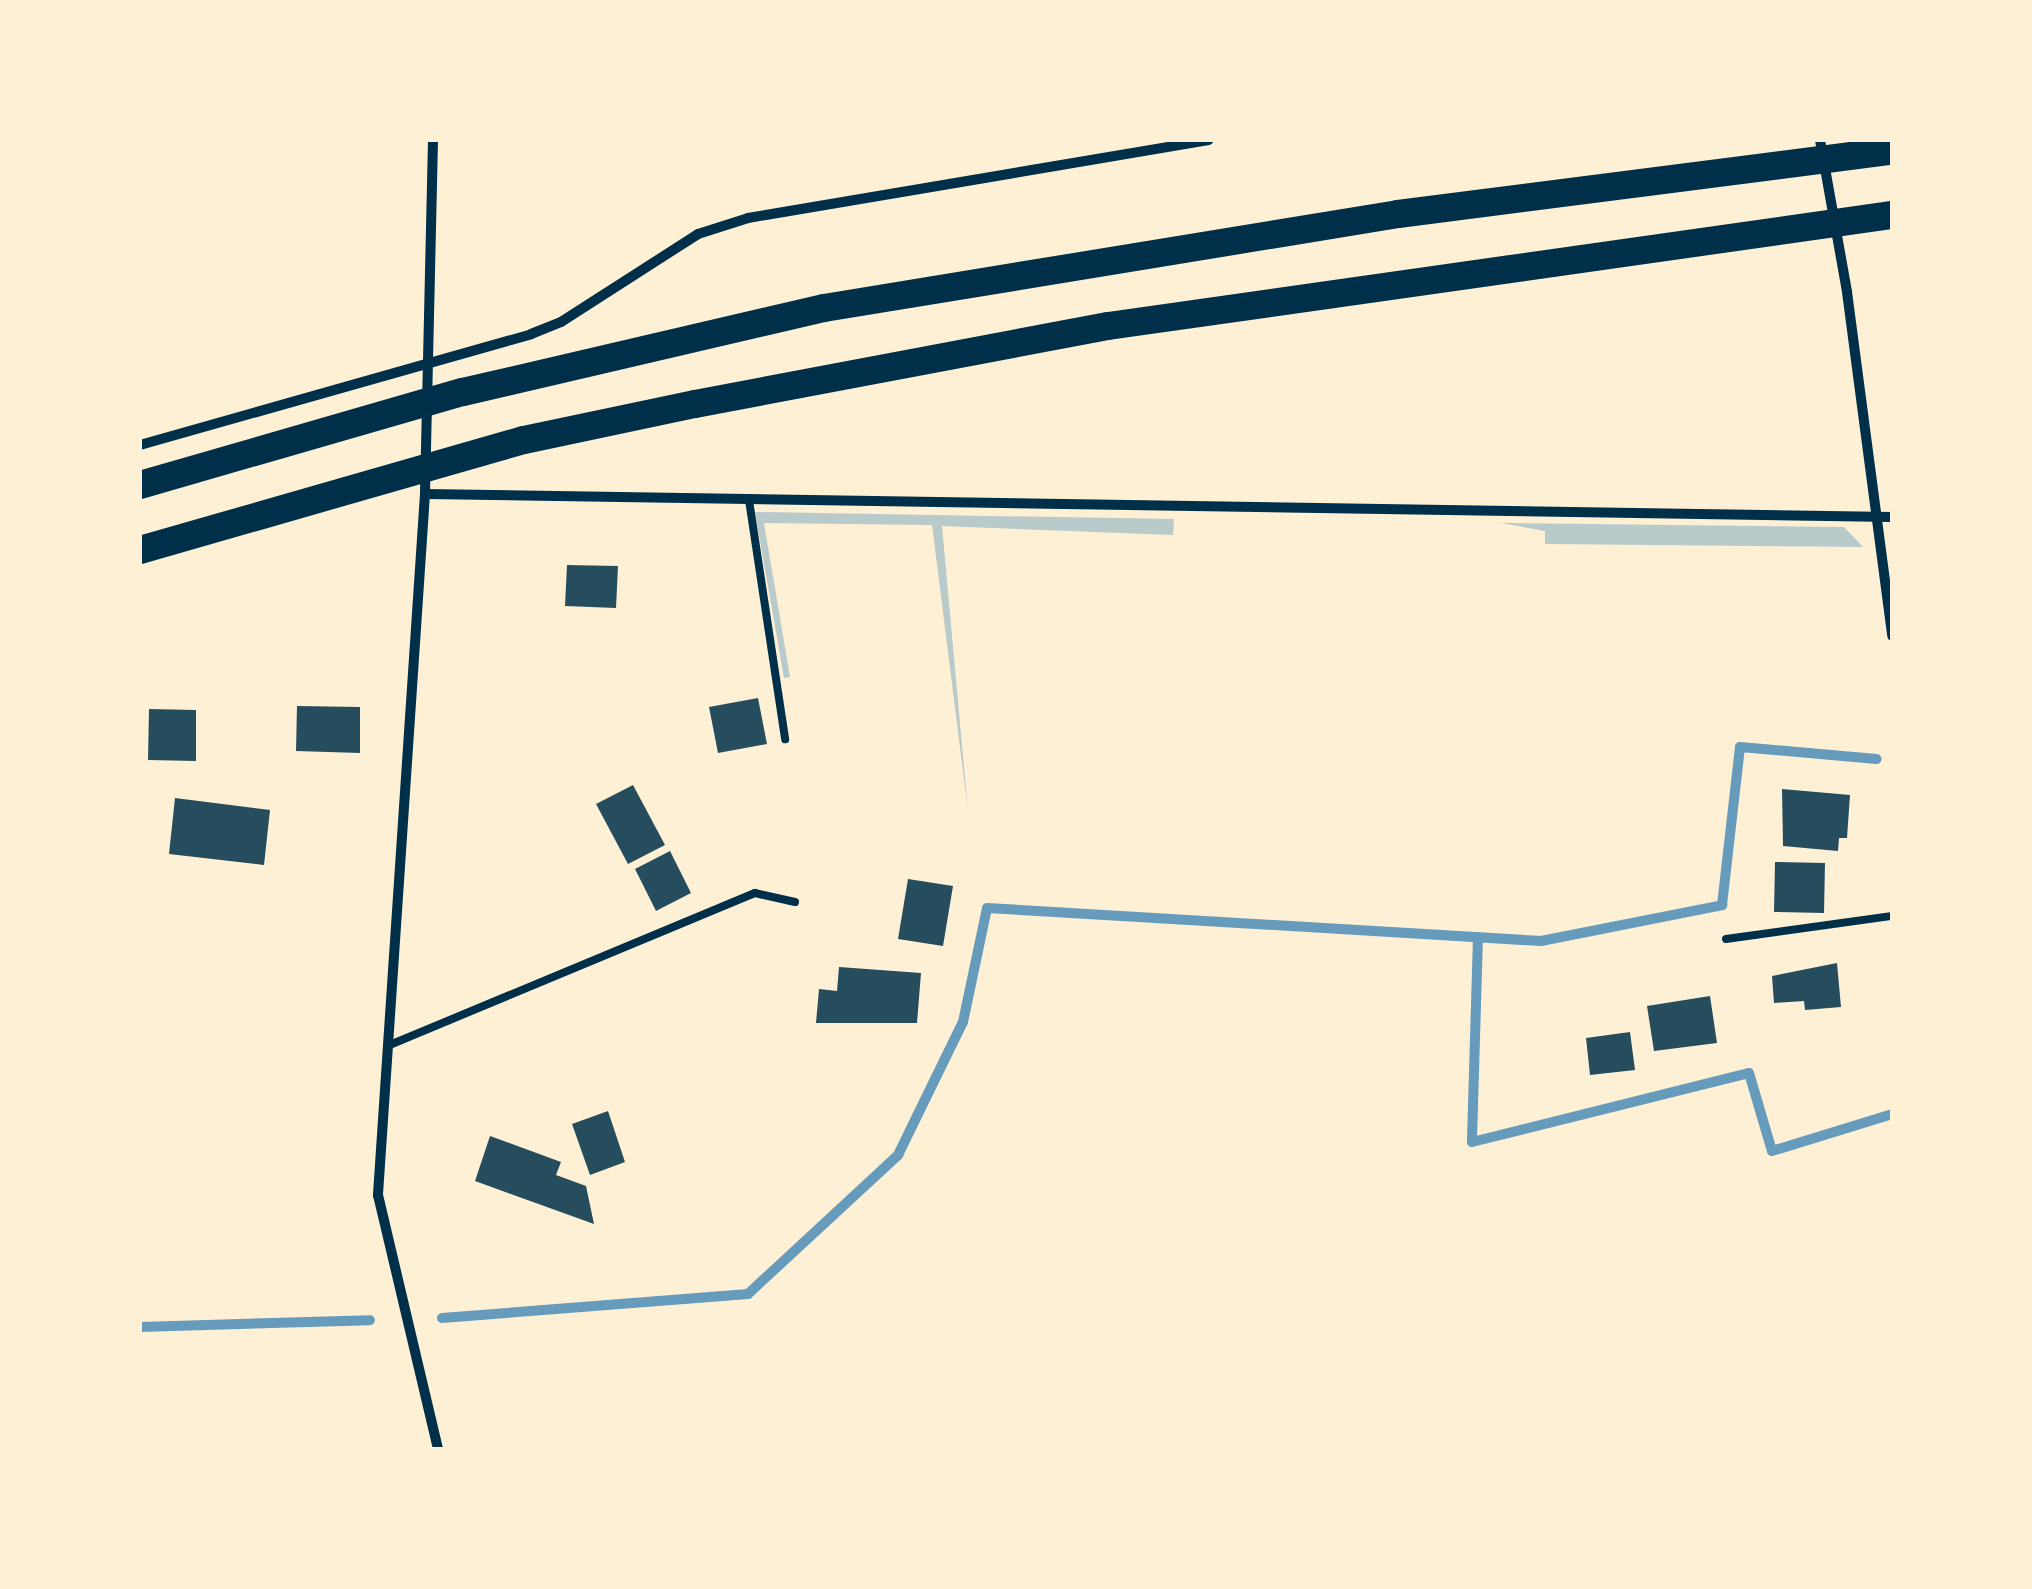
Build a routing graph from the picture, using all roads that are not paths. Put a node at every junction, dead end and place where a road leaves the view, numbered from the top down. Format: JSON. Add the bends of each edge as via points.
{"nodes":[{"id":1,"x":432,"y":140,"type":"edge"},
{"id":2,"x":1208,"y":140,"type":"edge"},
{"id":3,"x":1820,"y":140,"type":"edge"},
{"id":4,"x":1892,"y":151,"type":"edge"},
{"id":5,"x":1892,"y":216,"type":"edge"},
{"id":6,"x":428,"y":360,"type":"junction"},
{"id":7,"x":140,"y":445,"type":"edge"},
{"id":8,"x":140,"y":484,"type":"edge"},
{"id":9,"x":425,"y":494,"type":"junction"},
{"id":10,"x":749,"y":500,"type":"junction"},
{"id":11,"x":1872,"y":517,"type":"junction"},
{"id":12,"x":1892,"y":517,"type":"edge"},
{"id":13,"x":140,"y":550,"type":"edge"},
{"id":14,"x":1892,"y":636,"type":"edge"},
{"id":15,"x":785,"y":739,"type":"dead end"},
{"id":16,"x":795,"y":902,"type":"dead end"},
{"id":17,"x":1892,"y":916,"type":"edge"},
{"id":18,"x":1726,"y":938,"type":"dead end"},
{"id":19,"x":392,"y":1044,"type":"junction"},
{"id":20,"x":438,"y":1449,"type":"edge"}],
"edges":[{"from":1,"to":6,"type":"street"},
{"from":2,"to":6,"type":"street","via":[[748,218],[698,234],[561,322]]},
{"from":3,"to":11,"type":"street","via":[[1847,292]]},
{"from":4,"to":8,"type":"highway","via":[[1398,214],[824,308],[482,387]]},
{"from":5,"to":13,"type":"highway","via":[[1108,326],[695,404],[524,440]]},
{"from":6,"to":7,"type":"street"},
{"from":6,"to":9,"type":"street"},
{"from":9,"to":10,"type":"street"},
{"from":9,"to":19,"type":"street"},
{"from":10,"to":11,"type":"street"},
{"from":10,"to":15,"type":"lane"},
{"from":11,"to":12,"type":"street"},
{"from":11,"to":14,"type":"street"},
{"from":16,"to":19,"type":"lane","via":[[755,893]]},
{"from":17,"to":18,"type":"lane"},
{"from":19,"to":20,"type":"street","via":[[378,1196]]}]}
